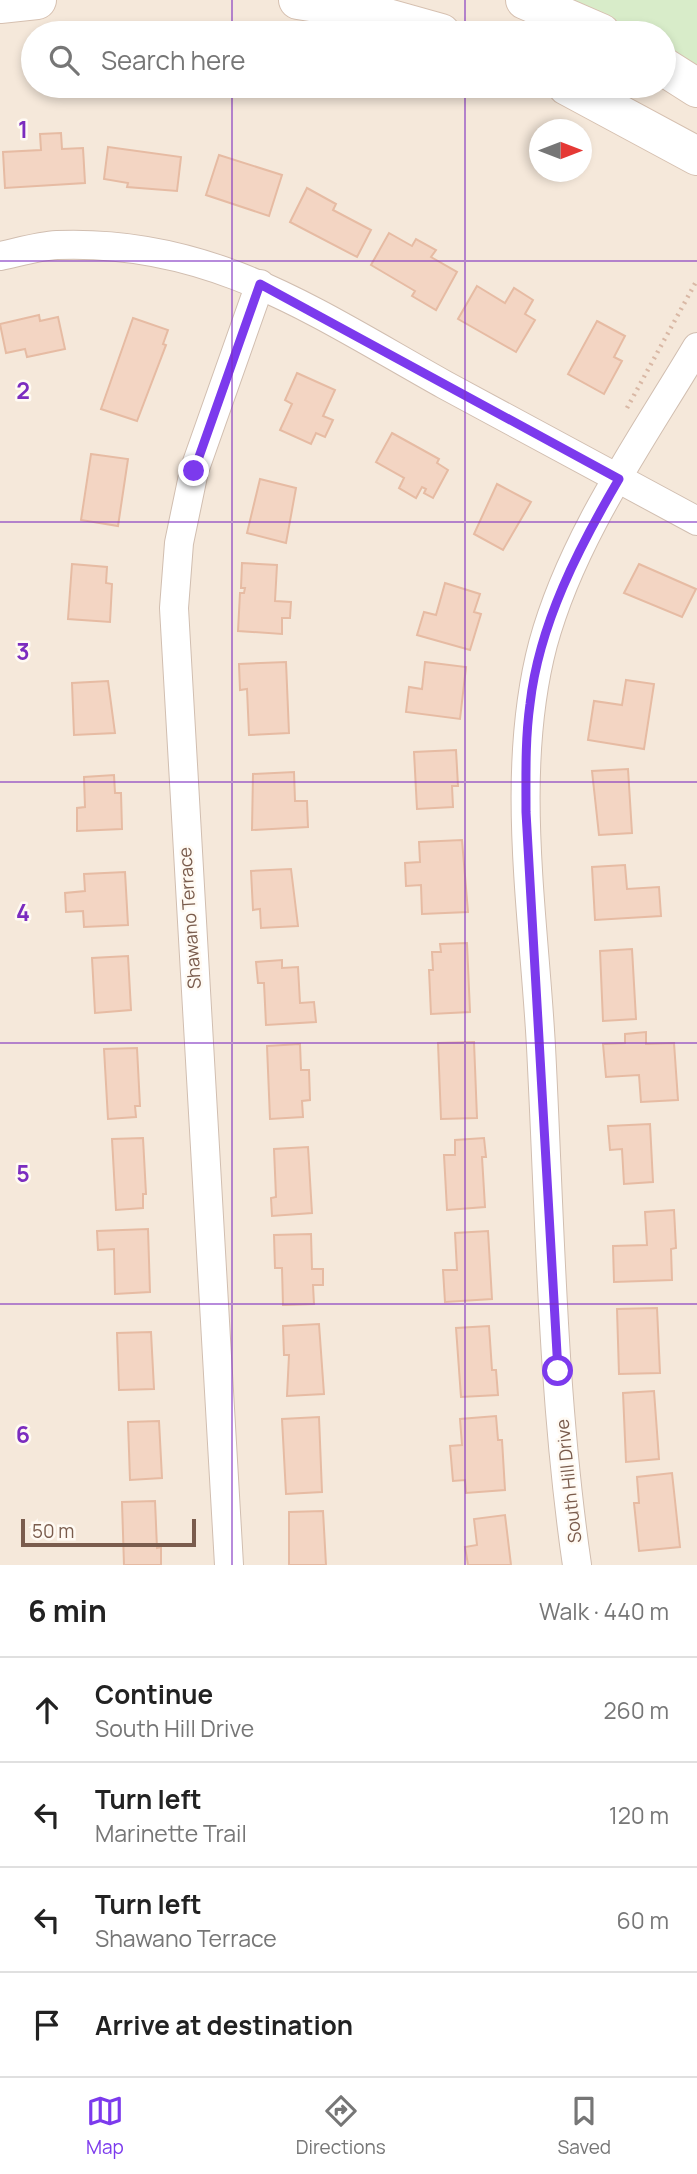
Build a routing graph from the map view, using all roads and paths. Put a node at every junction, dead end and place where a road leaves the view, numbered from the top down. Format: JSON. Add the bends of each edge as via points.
{"nodes":[{"id":1,"x":37,"y":0,"type":"edge"},
{"id":2,"x":298,"y":0,"type":"edge"},
{"id":3,"x":525,"y":0,"type":"edge"},
{"id":4,"x":0,"y":4,"type":"edge"},
{"id":5,"x":398,"y":21,"type":"edge"},
{"id":6,"x":573,"y":21,"type":"edge"},
{"id":7,"x":676,"y":75,"type":"edge"},
{"id":8,"x":697,"y":88,"type":"edge"},
{"id":9,"x":589,"y":98,"type":"edge"},
{"id":10,"x":697,"y":156,"type":"edge"},
{"id":11,"x":0,"y":256,"type":"edge"},
{"id":12,"x":697,"y":279,"type":"edge"},
{"id":13,"x":260,"y":284,"type":"junction"},
{"id":14,"x":697,"y":347,"type":"edge"},
{"id":15,"x":625,"y":412,"type":"dead end"},
{"id":16,"x":619,"y":479,"type":"junction"},
{"id":17,"x":697,"y":521,"type":"edge"},
{"id":18,"x":229,"y":1565,"type":"edge"},
{"id":19,"x":578,"y":1565,"type":"edge"}],
"edges":[{"from":1,"to":4,"type":"main road"},
{"from":2,"to":5,"type":"main road"},
{"from":3,"to":6,"type":"main road"},
{"from":7,"to":8,"type":"main road"},
{"from":9,"to":10,"type":"main road"},
{"from":11,"to":13,"type":"street","via":[[55,245],[124,247],[181,256]]},
{"from":12,"to":15,"type":"path"},
{"from":13,"to":16,"type":"street"},
{"from":13,"to":18,"type":"street","name":"Shawano Terrace","via":[[194,471],[179,543],[174,608]]},
{"from":14,"to":16,"type":"street","name":"South Hill Drive"},
{"from":16,"to":17,"type":"street"},
{"from":16,"to":19,"type":"street","name":"South Hill Drive","via":[[560,594],[530,702],[526,752],[558,1371]]}]}
